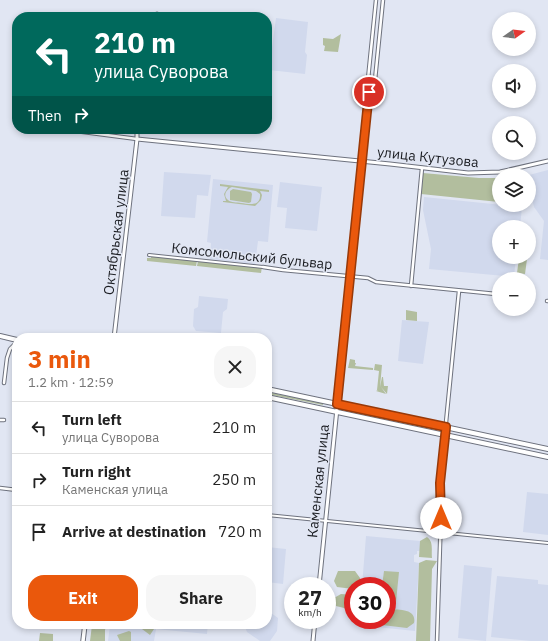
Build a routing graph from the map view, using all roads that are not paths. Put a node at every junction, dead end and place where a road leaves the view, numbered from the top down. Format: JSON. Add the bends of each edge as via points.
{"nodes":[{"id":1,"x":376,"y":0,"type":"edge"},
{"id":2,"x":383,"y":0,"type":"edge"},
{"id":3,"x":369,"y":92,"type":"junction"},
{"id":4,"x":96,"y":134,"type":"edge"},
{"id":5,"x":137,"y":134,"type":"edge"},
{"id":6,"x":137,"y":140,"type":"junction"},
{"id":7,"x":548,"y":161,"type":"edge"},
{"id":8,"x":362,"y":162,"type":"junction"},
{"id":9,"x":422,"y":168,"type":"junction"},
{"id":10,"x":149,"y":255,"type":"dead end"},
{"id":11,"x":263,"y":267,"type":"joint"},
{"id":12,"x":350,"y":276,"type":"junction"},
{"id":13,"x":411,"y":286,"type":"junction"},
{"id":14,"x":459,"y":291,"type":"junction"},
{"id":15,"x":492,"y":294,"type":"edge"},
{"id":16,"x":115,"y":333,"type":"edge"},
{"id":17,"x":0,"y":336,"type":"edge"},
{"id":18,"x":12,"y":340,"type":"edge"},
{"id":19,"x":12,"y":347,"type":"edge"},
{"id":20,"x":4,"y":383,"type":"dead end"},
{"id":21,"x":272,"y":390,"type":"edge"},
{"id":22,"x":272,"y":398,"type":"edge"},
{"id":23,"x":337,"y":404,"type":"junction"},
{"id":24,"x":336,"y":412,"type":"junction"},
{"id":25,"x":0,"y":420,"type":"edge"},
{"id":26,"x":4,"y":420,"type":"dead end"},
{"id":27,"x":446,"y":427,"type":"junction"},
{"id":28,"x":445,"y":435,"type":"junction"},
{"id":29,"x":548,"y":449,"type":"edge"},
{"id":30,"x":548,"y":457,"type":"edge"},
{"id":31,"x":0,"y":488,"type":"edge"},
{"id":32,"x":12,"y":489,"type":"edge"},
{"id":33,"x":272,"y":515,"type":"edge"},
{"id":34,"x":325,"y":521,"type":"junction"},
{"id":35,"x":440,"y":533,"type":"junction"},
{"id":36,"x":548,"y":542,"type":"edge"},
{"id":37,"x":320,"y":577,"type":"edge"},
{"id":38,"x":84,"y":629,"type":"edge"},
{"id":39,"x":314,"y":629,"type":"edge"},
{"id":40,"x":83,"y":641,"type":"edge"},
{"id":41,"x":313,"y":641,"type":"edge"},
{"id":42,"x":437,"y":641,"type":"edge"}],
"edges":[{"from":1,"to":3,"type":"street","name":"Каменская улица","via":[[367,89]]},
{"from":2,"to":3,"type":"street","name":"Каменская улица","via":[[374,90]]},
{"from":3,"to":8,"type":"street","name":"Каменская улица"},
{"from":4,"to":6,"type":"street"},
{"from":5,"to":6,"type":"street","name":"Октябрьская улица"},
{"from":6,"to":8,"type":"street","name":"улица Кутузова"},
{"from":6,"to":16,"type":"street","name":"Октябрьская улица"},
{"from":7,"to":9,"type":"street","name":"улица Кутузова","via":[[500,172],[468,173]]},
{"from":8,"to":9,"type":"street","name":"улица Кутузова"},
{"from":8,"to":12,"type":"street","name":"Каменская улица"},
{"from":9,"to":13,"type":"street"},
{"from":10,"to":11,"type":"street","name":"Комсомольский бульвар"},
{"from":11,"to":12,"type":"street","name":"Комсомольский бульвар"},
{"from":12,"to":13,"type":"street","name":"Комсомольский бульвар"},
{"from":12,"to":23,"type":"street","name":"Каменская улица"},
{"from":13,"to":14,"type":"street","name":"Комсомольский бульвар"},
{"from":14,"to":15,"type":"street","name":"Комсомольский бульвар"},
{"from":14,"to":27,"type":"street"},
{"from":17,"to":18,"type":"main road"},
{"from":19,"to":20,"type":"street"},
{"from":21,"to":23,"type":"main road"},
{"from":22,"to":24,"type":"main road"},
{"from":23,"to":24,"type":"street","name":"Каменская улица"},
{"from":23,"to":27,"type":"main road"},
{"from":24,"to":28,"type":"main road"},
{"from":24,"to":34,"type":"street","name":"Каменская улица"},
{"from":25,"to":26,"type":"street"},
{"from":27,"to":28,"type":"street"},
{"from":27,"to":29,"type":"main road"},
{"from":28,"to":30,"type":"main road"},
{"from":28,"to":35,"type":"street","via":[[440,483]]},
{"from":31,"to":32,"type":"street"},
{"from":33,"to":34,"type":"street"},
{"from":34,"to":35,"type":"street"},
{"from":34,"to":37,"type":"street","name":"Каменская улица"},
{"from":35,"to":36,"type":"street"},
{"from":35,"to":42,"type":"street"},
{"from":38,"to":40,"type":"main road"},
{"from":39,"to":41,"type":"street"}]}
